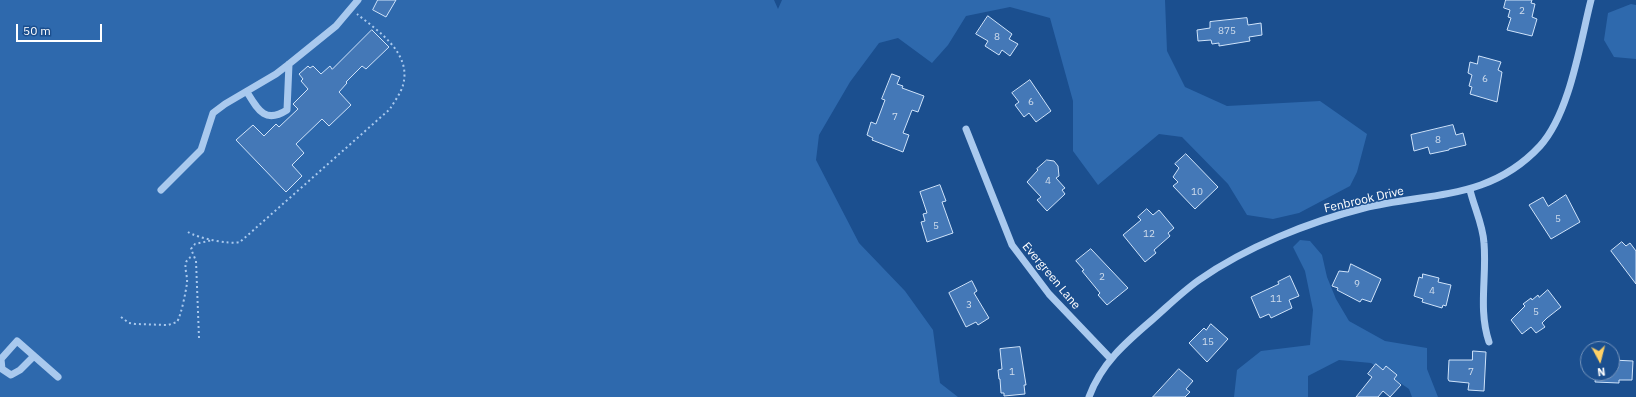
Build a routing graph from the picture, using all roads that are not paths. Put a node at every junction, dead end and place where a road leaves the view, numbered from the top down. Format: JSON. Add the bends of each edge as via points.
{"nodes":[{"id":1,"x":358,"y":0,"type":"edge"},
{"id":2,"x":1591,"y":0,"type":"edge"},
{"id":3,"x":289,"y":64,"type":"junction"},
{"id":4,"x":247,"y":92,"type":"junction"},
{"id":5,"x":966,"y":129,"type":"dead end"},
{"id":6,"x":161,"y":190,"type":"dead end"},
{"id":7,"x":1470,"y":190,"type":"junction"},
{"id":8,"x":1489,"y":342,"type":"dead end"},
{"id":9,"x":34,"y":356,"type":"junction"},
{"id":10,"x":1111,"y":359,"type":"junction"},
{"id":11,"x":58,"y":377,"type":"dead end"},
{"id":12,"x":1089,"y":397,"type":"edge"}],
"edges":[{"from":1,"to":3,"type":"street","via":[[336,26]]},
{"from":2,"to":7,"type":"street","name":"Fenbrook Drive","via":[[1565,101],[1552,128],[1541,145],[1526,159],[1492,181]]},
{"from":3,"to":4,"type":"street"},
{"from":3,"to":4,"type":"street","via":[[286,110],[277,116],[266,116],[258,110]]},
{"from":4,"to":6,"type":"street","via":[[213,113],[201,150]]},
{"from":5,"to":10,"type":"street","name":"Evergreen Lane","via":[[1012,245],[1049,294]]},
{"from":7,"to":8,"type":"street","via":[[1484,242],[1482,312],[1483,326]]},
{"from":7,"to":10,"type":"street","name":"Fenbrook Drive","via":[[1366,208],[1333,217],[1239,255],[1198,281],[1129,340]]},
{"from":9,"to":9,"type":"street","via":[[17,341],[1,359],[2,369],[11,375]]},
{"from":9,"to":11,"type":"street"},
{"from":10,"to":12,"type":"street","name":"Fenbrook Drive","via":[[1095,380]]}]}
